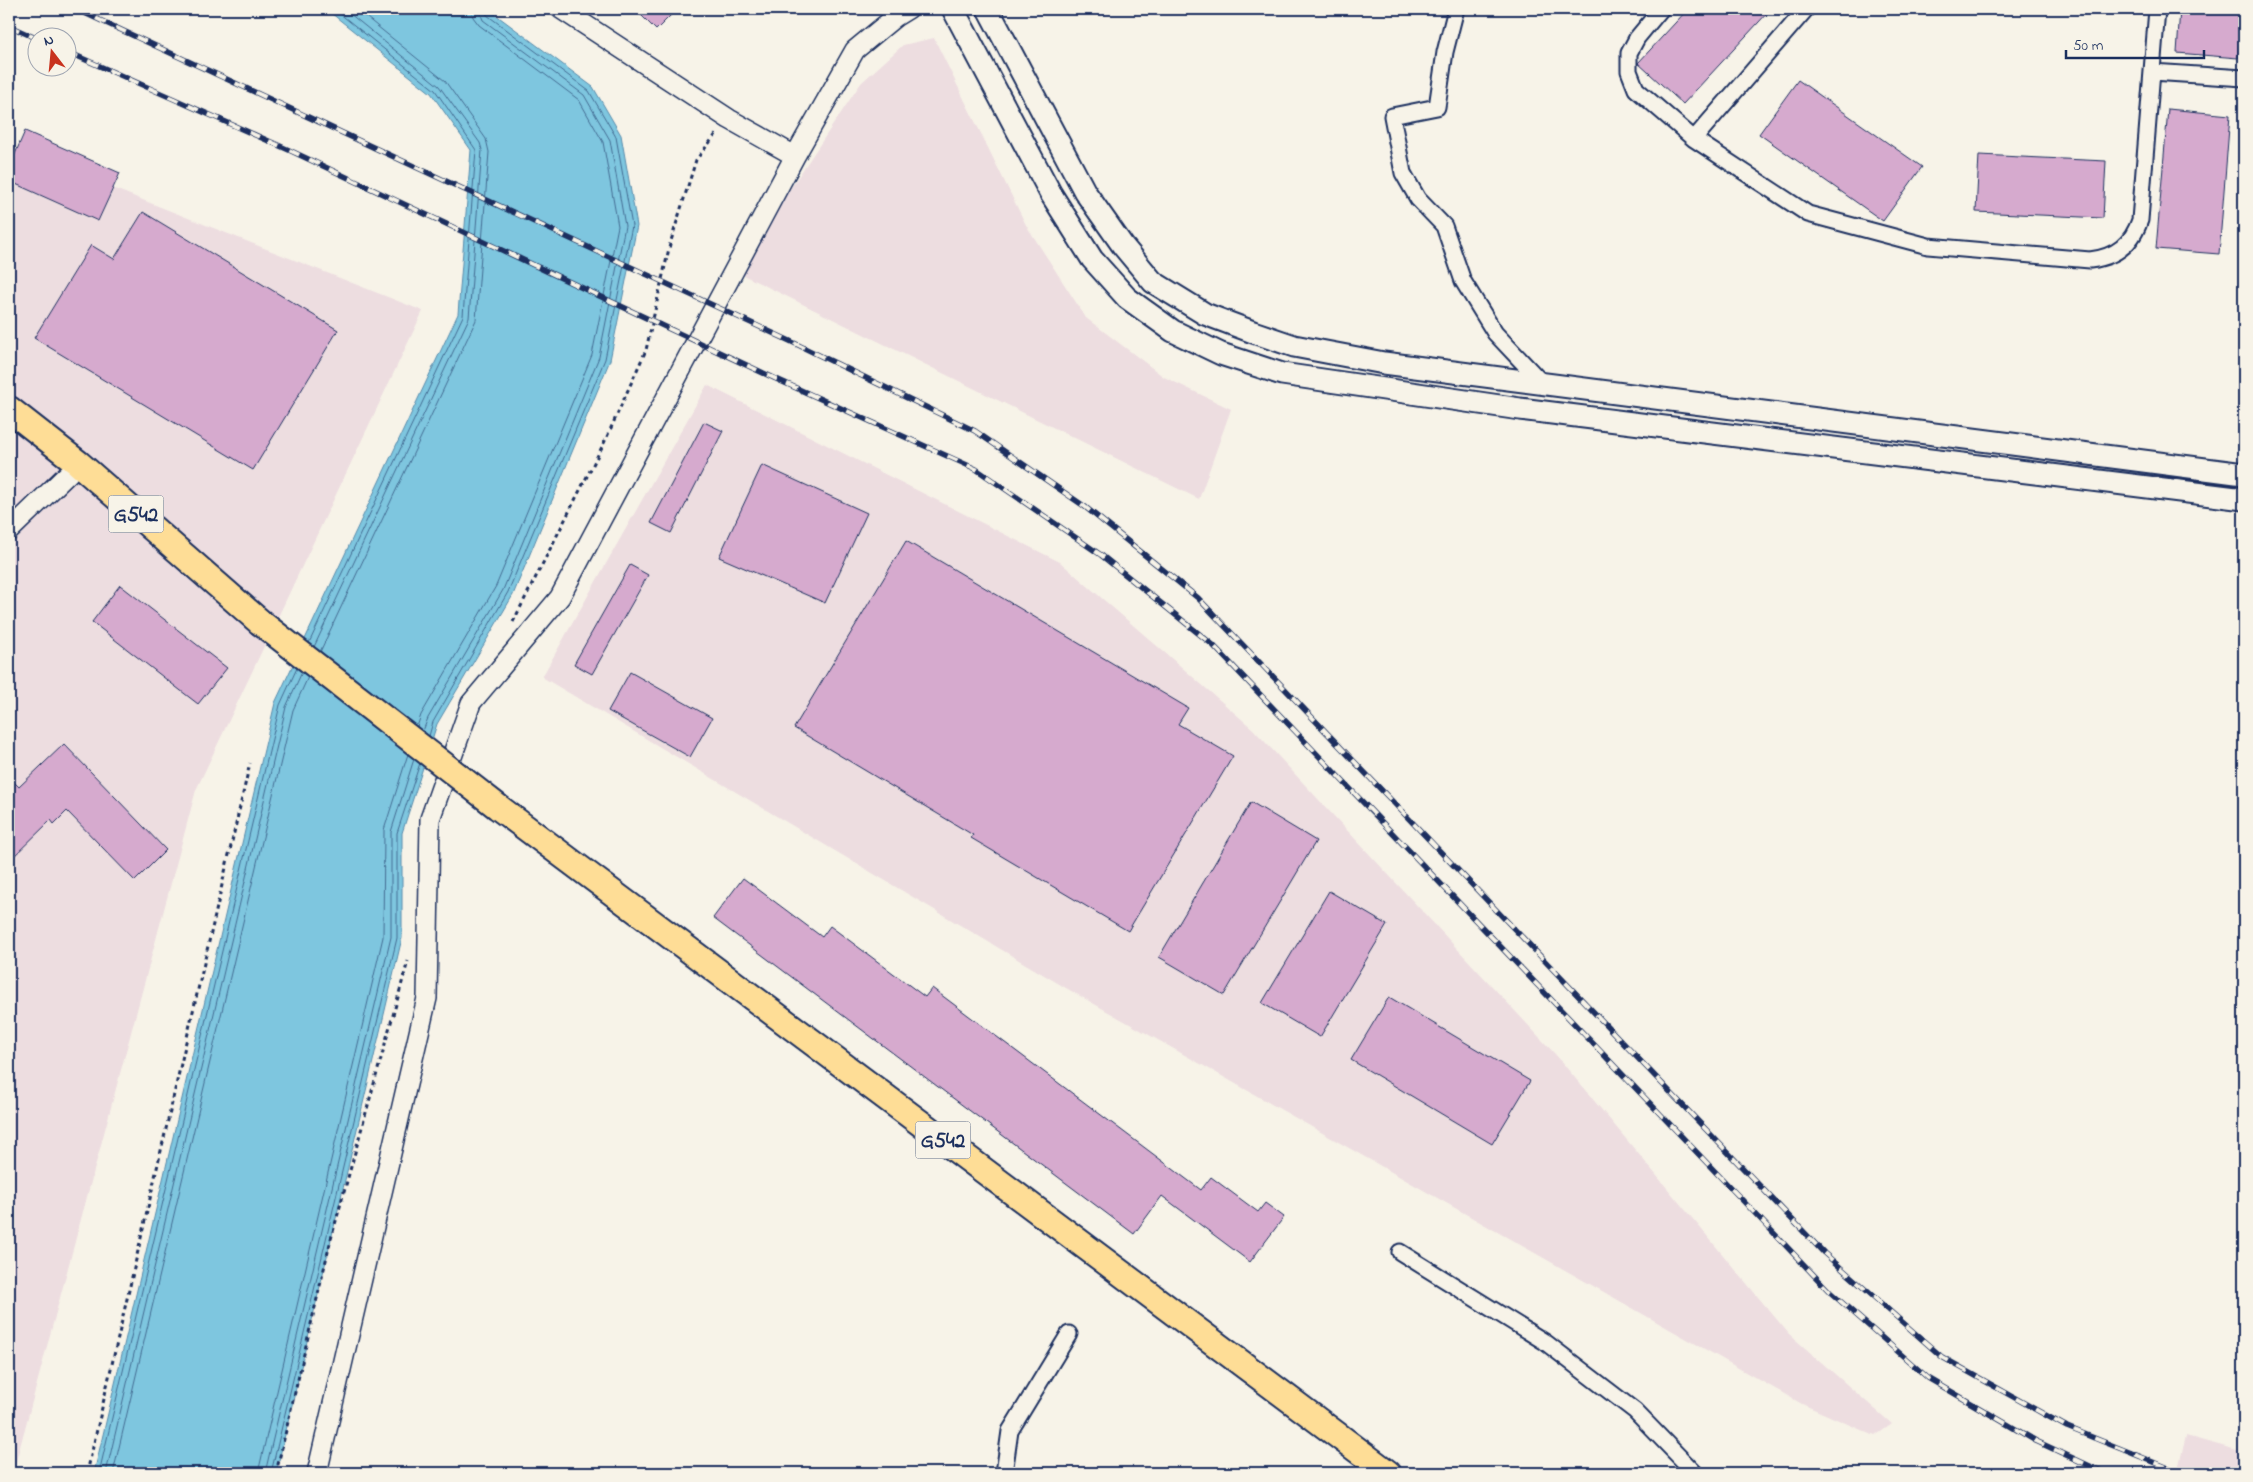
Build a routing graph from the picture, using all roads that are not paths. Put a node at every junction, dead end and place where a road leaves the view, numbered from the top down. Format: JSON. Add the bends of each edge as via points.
{"nodes":[{"id":1,"x":561,"y":9,"type":"edge"},
{"id":2,"x":908,"y":9,"type":"edge"},
{"id":3,"x":954,"y":9,"type":"edge"},
{"id":4,"x":988,"y":9,"type":"edge"},
{"id":5,"x":1456,"y":9,"type":"edge"},
{"id":6,"x":1661,"y":9,"type":"edge"},
{"id":7,"x":1806,"y":9,"type":"edge"},
{"id":8,"x":2157,"y":9,"type":"edge"},
{"id":9,"x":2152,"y":72,"type":"junction"},
{"id":10,"x":2244,"y":78,"type":"edge"},
{"id":11,"x":1694,"y":139,"type":"junction"},
{"id":12,"x":796,"y":156,"type":"junction"},
{"id":13,"x":1543,"y":384,"type":"junction"},
{"id":14,"x":9,"y":409,"type":"edge"},
{"id":15,"x":9,"y":426,"type":"edge"},
{"id":16,"x":69,"y":473,"type":"junction"},
{"id":17,"x":2244,"y":474,"type":"edge"},
{"id":18,"x":2244,"y":499,"type":"edge"},
{"id":19,"x":9,"y":532,"type":"edge"},
{"id":20,"x":260,"y":622,"type":"junction"},
{"id":21,"x":1400,"y":1252,"type":"dead end"},
{"id":22,"x":1069,"y":1334,"type":"dead end"},
{"id":23,"x":317,"y":1473,"type":"edge"},
{"id":24,"x":1004,"y":1473,"type":"edge"},
{"id":25,"x":1388,"y":1473,"type":"edge"},
{"id":26,"x":1695,"y":1473,"type":"edge"}],
"edges":[{"from":1,"to":12,"type":"street","via":[[729,118]]},
{"from":2,"to":12,"type":"street","via":[[855,50]]},
{"from":3,"to":18,"type":"main road","via":[[1051,194],[1092,260],[1134,303],[1173,331],[1221,354],[1282,374],[1511,408]]},
{"from":4,"to":13,"type":"main road","via":[[1085,192],[1153,282],[1205,314],[1294,346],[1384,363]]},
{"from":5,"to":13,"type":"street","via":[[1445,52],[1437,107],[1392,116],[1403,173],[1418,199],[1444,226],[1463,281],[1495,334]]},
{"from":6,"to":11,"type":"street","via":[[1632,45],[1629,71],[1642,96]]},
{"from":7,"to":11,"type":"street"},
{"from":8,"to":9,"type":"street"},
{"from":9,"to":10,"type":"street"},
{"from":9,"to":11,"type":"street","via":[[2140,220],[2127,244],[2113,254],[2090,260],[1928,246],[1808,214]]},
{"from":12,"to":23,"type":"street","via":[[560,597],[471,703],[430,819],[427,998]]},
{"from":13,"to":17,"type":"main road"},
{"from":14,"to":20,"type":"highway","number":"G542","via":[[78,463]]},
{"from":15,"to":16,"type":"highway","number":"G542"},
{"from":16,"to":19,"type":"street"},
{"from":16,"to":20,"type":"highway","number":"G542"},
{"from":20,"to":25,"type":"highway","number":"G542","bridge":true,"via":[[498,808]]},
{"from":21,"to":26,"type":"street","via":[[1546,1342],[1635,1411]]},
{"from":22,"to":24,"type":"street","via":[[1010,1431]]}]}
